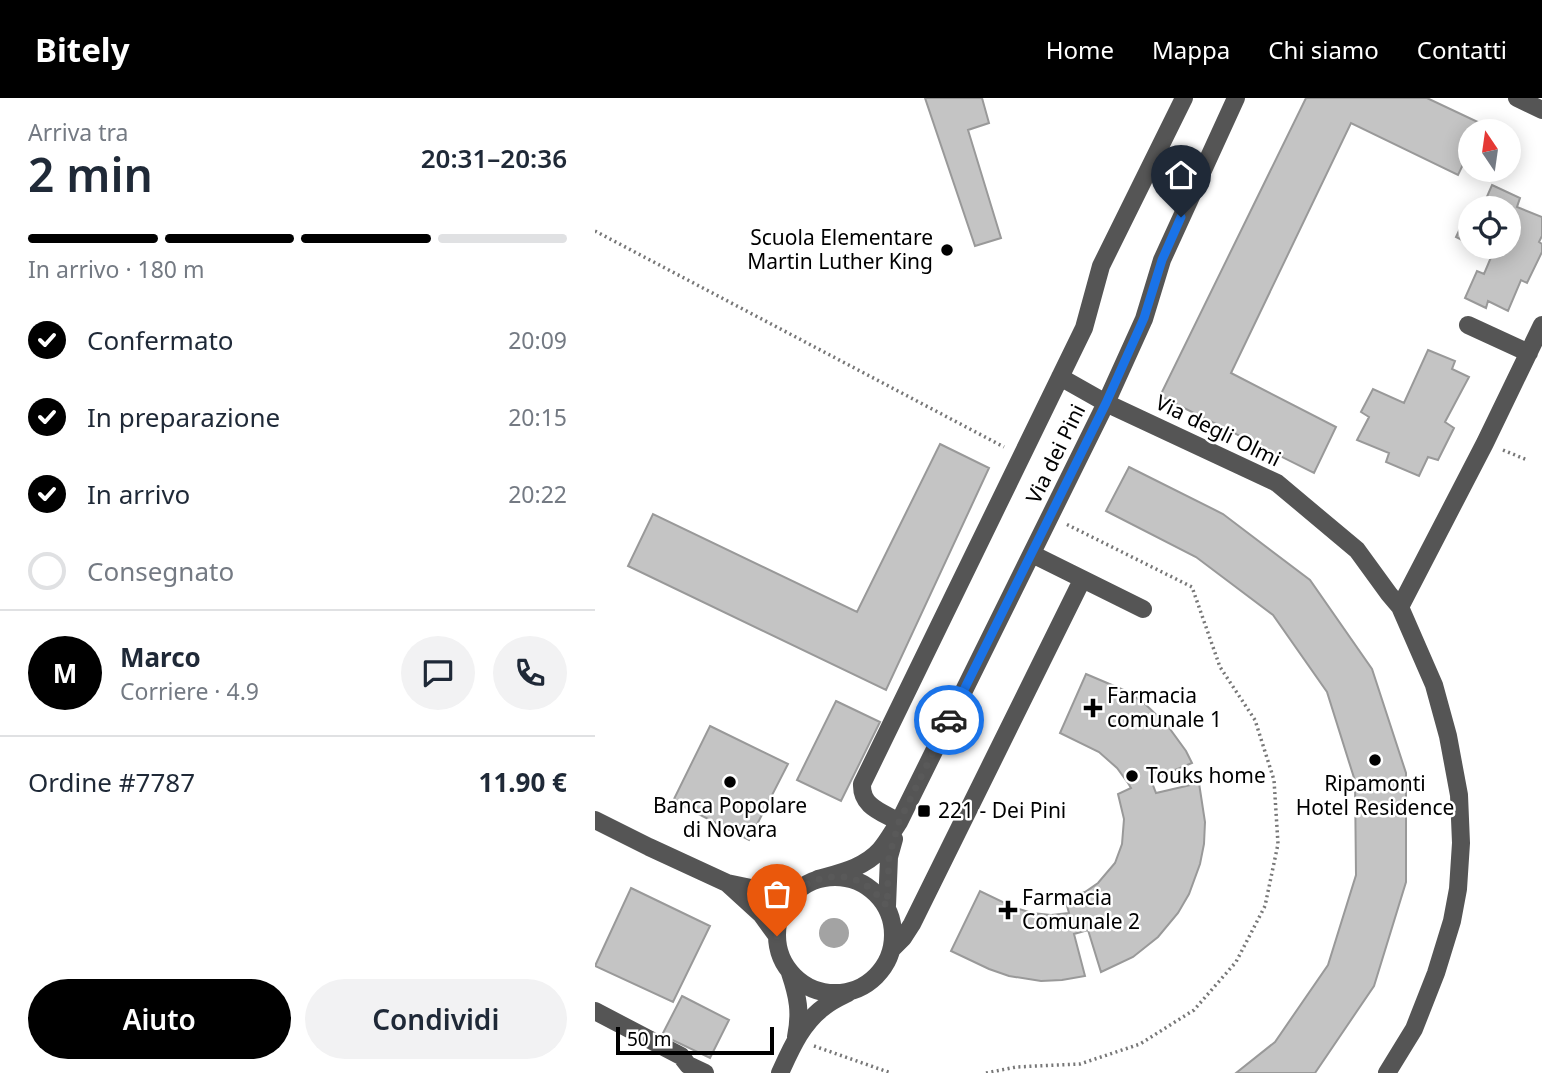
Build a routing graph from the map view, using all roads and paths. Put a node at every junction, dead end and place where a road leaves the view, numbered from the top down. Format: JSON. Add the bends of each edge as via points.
{"nodes":[{"id":1,"x":1184,"y":98,"type":"edge"},
{"id":2,"x":1236,"y":98,"type":"edge"},
{"id":3,"x":1517,"y":98,"type":"edge"},
{"id":4,"x":1542,"y":110,"type":"edge"},
{"id":5,"x":595,"y":231,"type":"edge"},
{"id":6,"x":1468,"y":324,"type":"dead end"},
{"id":7,"x":1542,"y":325,"type":"edge"},
{"id":8,"x":1529,"y":353,"type":"junction"},
{"id":9,"x":1060,"y":377,"type":"junction"},
{"id":10,"x":1106,"y":403,"type":"junction"},
{"id":11,"x":1021,"y":456,"type":"junction"},
{"id":12,"x":1050,"y":516,"type":"junction"},
{"id":13,"x":1032,"y":554,"type":"junction"},
{"id":14,"x":1082,"y":580,"type":"junction"},
{"id":15,"x":1400,"y":607,"type":"junction"},
{"id":16,"x":1143,"y":609,"type":"dead end"},
{"id":17,"x":595,"y":820,"type":"edge"},
{"id":18,"x":899,"y":822,"type":"junction"},
{"id":19,"x":811,"y":882,"type":"junction"},
{"id":20,"x":727,"y":883,"type":"junction"},
{"id":21,"x":887,"y":906,"type":"junction"},
{"id":22,"x":777,"y":936,"type":"junction"},
{"id":23,"x":892,"y":949,"type":"junction"},
{"id":24,"x":789,"y":969,"type":"junction"},
{"id":25,"x":852,"y":990,"type":"junction"},
{"id":26,"x":595,"y":1012,"type":"edge"},
{"id":27,"x":796,"y":1039,"type":"junction"},
{"id":28,"x":705,"y":1073,"type":"edge"},
{"id":29,"x":780,"y":1073,"type":"edge"},
{"id":30,"x":891,"y":1073,"type":"edge"},
{"id":31,"x":986,"y":1073,"type":"edge"},
{"id":32,"x":1387,"y":1073,"type":"edge"}],
"edges":[{"from":1,"to":9,"type":"street","via":[[1101,266],[1084,328]]},
{"from":2,"to":10,"type":"street","name":"Via dei Pini","via":[[1162,260],[1144,318]]},
{"from":3,"to":4,"type":"street"},
{"from":5,"to":11,"type":"path"},
{"from":6,"to":8,"type":"street"},
{"from":7,"to":8,"type":"street"},
{"from":8,"to":15,"type":"street"},
{"from":9,"to":10,"type":"street","name":"Via degli Olmi"},
{"from":9,"to":11,"type":"street"},
{"from":10,"to":12,"type":"street","name":"Via dei Pini"},
{"from":10,"to":15,"type":"street","name":"Via degli Olmi","via":[[1277,483],[1357,550]]},
{"from":11,"to":18,"type":"street","via":[[862,784],[866,801]]},
{"from":12,"to":13,"type":"street","name":"Via dei Pini"},
{"from":12,"to":31,"type":"path","via":[[1192,587],[1220,667],[1255,720],[1274,780],[1278,844],[1265,905],[1236,962],[1193,1010],[1140,1044],[1080,1064]]},
{"from":13,"to":14,"type":"street"},
{"from":13,"to":18,"type":"street","name":"Via dei Pini"},
{"from":14,"to":16,"type":"street"},
{"from":14,"to":23,"type":"street","via":[[912,924]]},
{"from":15,"to":32,"type":"street","name":"Via degli Olmi","via":[[1434,685],[1448,736],[1459,795],[1461,843],[1452,921],[1436,973],[1414,1029]]},
{"from":17,"to":20,"type":"street"},
{"from":18,"to":19,"type":"street","name":"Via dei Pini","via":[[879,852],[848,871]]},
{"from":18,"to":21,"type":"street","name":"Via dei Pini","via":[[889,857]]},
{"from":19,"to":20,"type":"street","via":[[772,889]]},
{"from":19,"to":21,"type":"street","via":[[838,876],[857,880]]},
{"from":19,"to":22,"type":"street","via":[[784,908]]},
{"from":20,"to":22,"type":"street"},
{"from":21,"to":23,"type":"street","via":[[894,934]]},
{"from":22,"to":24,"type":"street"},
{"from":23,"to":25,"type":"street","via":[[878,975]]},
{"from":24,"to":25,"type":"street","via":[[817,990]]},
{"from":24,"to":27,"type":"street","via":[[798,997]]},
{"from":25,"to":27,"type":"street","via":[[823,1007]]},
{"from":26,"to":28,"type":"street"},
{"from":27,"to":29,"type":"street"},
{"from":27,"to":30,"type":"path"}]}
